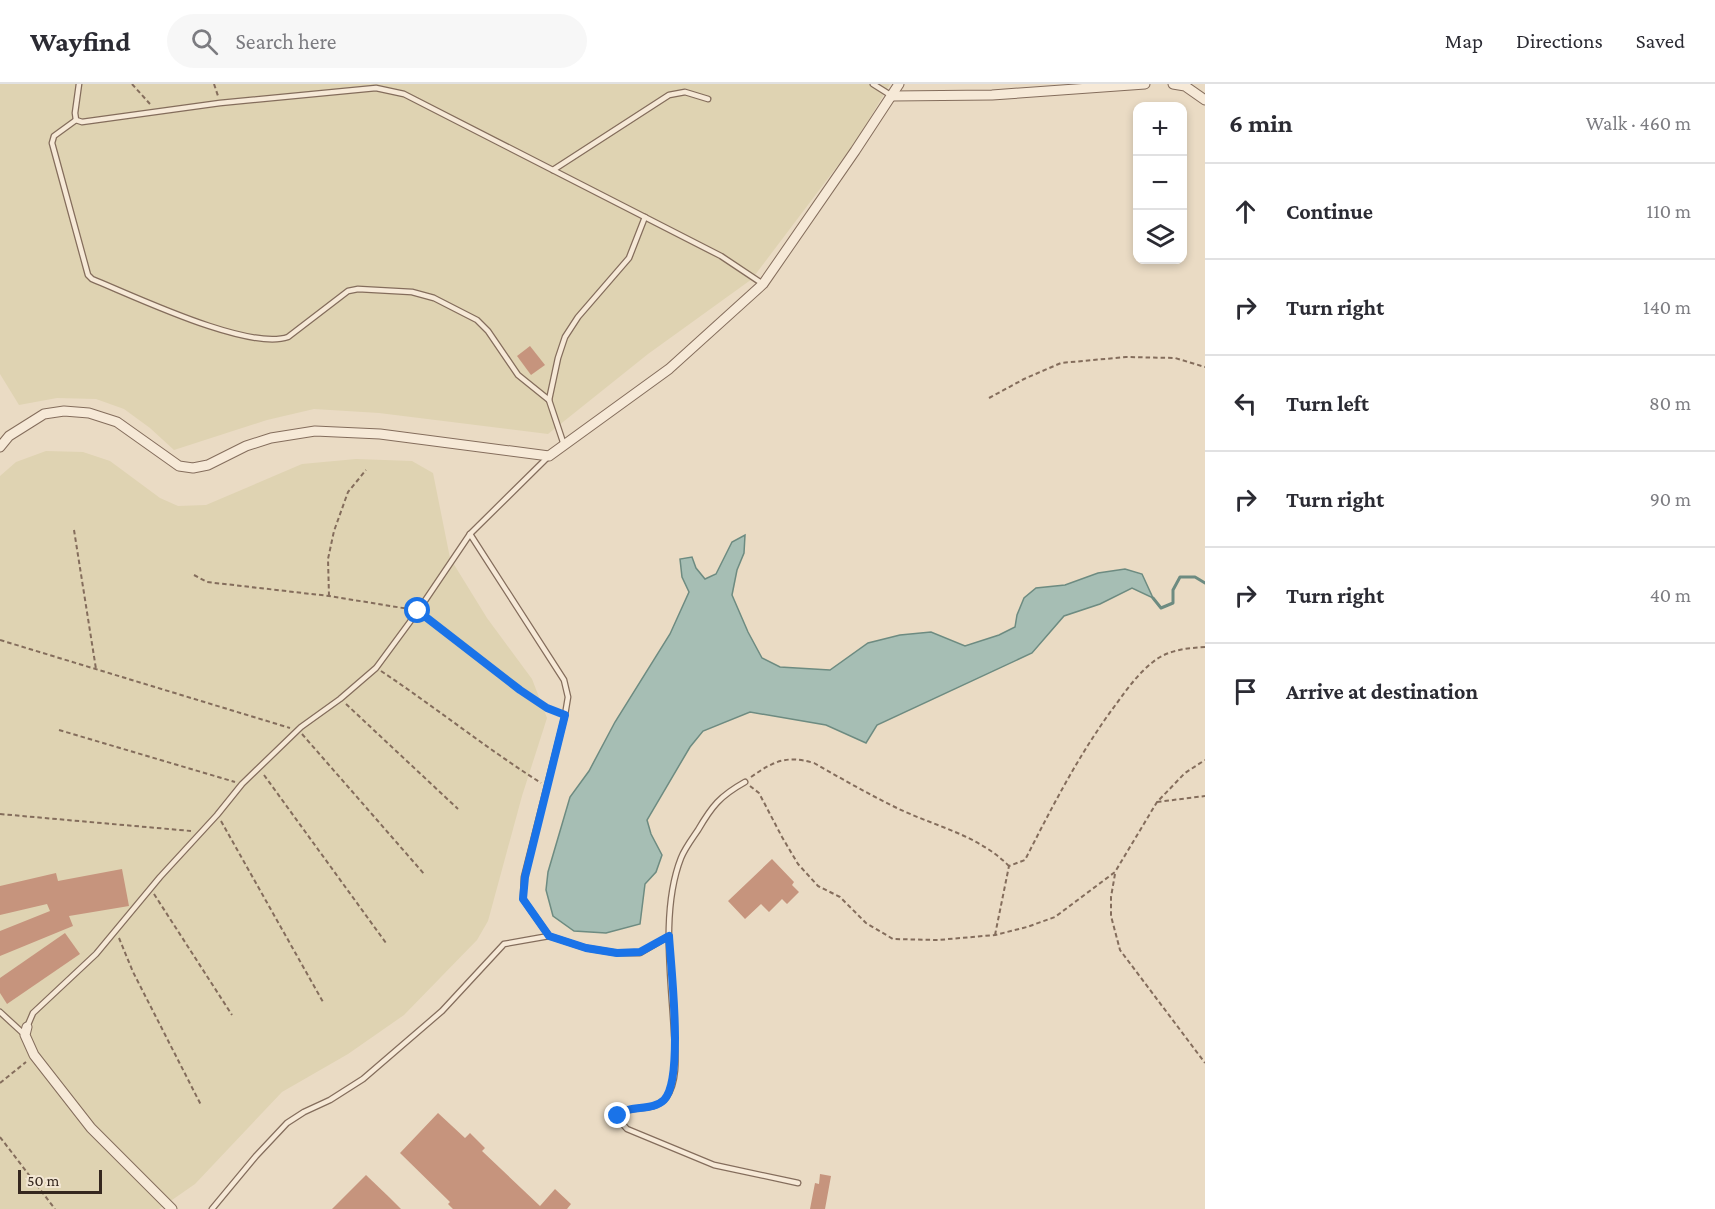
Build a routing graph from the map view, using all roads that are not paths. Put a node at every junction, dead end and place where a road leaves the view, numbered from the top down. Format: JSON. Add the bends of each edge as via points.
{"nodes":[{"id":1,"x":79,"y":84,"type":"edge"},
{"id":2,"x":873,"y":84,"type":"edge"},
{"id":3,"x":898,"y":84,"type":"edge"},
{"id":4,"x":1145,"y":84,"type":"edge"},
{"id":5,"x":1173,"y":84,"type":"edge"},
{"id":6,"x":1103,"y":85,"type":"edge"},
{"id":7,"x":892,"y":96,"type":"junction"},
{"id":8,"x":708,"y":99,"type":"dead end"},
{"id":9,"x":1205,"y":100,"type":"edge"},
{"id":10,"x":76,"y":120,"type":"junction"},
{"id":11,"x":553,"y":170,"type":"junction"},
{"id":12,"x":645,"y":217,"type":"junction"},
{"id":13,"x":763,"y":284,"type":"junction"},
{"id":14,"x":549,"y":400,"type":"junction"},
{"id":15,"x":564,"y":446,"type":"junction"},
{"id":16,"x":0,"y":447,"type":"edge"},
{"id":17,"x":549,"y":456,"type":"junction"},
{"id":18,"x":470,"y":534,"type":"junction"},
{"id":19,"x":745,"y":782,"type":"road end"},
{"id":20,"x":549,"y":936,"type":"junction"},
{"id":21,"x":669,"y":936,"type":"junction"},
{"id":22,"x":0,"y":1012,"type":"edge"},
{"id":23,"x":26,"y":1031,"type":"junction"},
{"id":24,"x":798,"y":1183,"type":"dead end"},
{"id":25,"x":172,"y":1209,"type":"edge"},
{"id":26,"x":212,"y":1209,"type":"edge"}],
"edges":[{"from":1,"to":10,"type":"lane"},
{"from":2,"to":7,"type":"lane"},
{"from":3,"to":7,"type":"street"},
{"from":4,"to":6,"type":"street"},
{"from":5,"to":9,"type":"street","via":[[1185,86]]},
{"from":6,"to":7,"type":"street","via":[[992,95]]},
{"from":7,"to":13,"type":"street"},
{"from":8,"to":11,"type":"lane","via":[[685,92],[669,95]]},
{"from":10,"to":11,"type":"lane","via":[[376,88],[404,94]]},
{"from":10,"to":14,"type":"lane","via":[[54,136],[52,143],[92,279],[200,323],[259,340],[288,338],[348,291],[412,292],[434,298],[477,320],[518,375]]},
{"from":11,"to":12,"type":"lane"},
{"from":12,"to":13,"type":"lane","via":[[721,256]]},
{"from":12,"to":14,"type":"lane","via":[[629,258],[565,337]]},
{"from":13,"to":15,"type":"street","via":[[669,369]]},
{"from":14,"to":15,"type":"lane"},
{"from":15,"to":17,"type":"street"},
{"from":16,"to":17,"type":"street","via":[[9,436],[44,414],[64,411],[89,413],[117,422],[179,466],[193,468],[271,438],[315,431],[380,434]]},
{"from":17,"to":18,"type":"lane"},
{"from":18,"to":20,"type":"lane","via":[[564,680],[568,697],[523,899]]},
{"from":18,"to":23,"type":"lane","via":[[376,668],[298,730],[242,784],[88,962],[33,1013]]},
{"from":19,"to":21,"type":"lane","via":[[725,794],[710,810],[682,856],[675,879]]},
{"from":20,"to":21,"type":"lane","via":[[617,953],[640,952]]},
{"from":20,"to":26,"type":"lane","via":[[504,944],[442,1011],[363,1080],[287,1123]]},
{"from":21,"to":24,"type":"lane","via":[[675,1062],[672,1088],[656,1106],[619,1113],[620,1124],[714,1165]]},
{"from":22,"to":23,"type":"lane"},
{"from":23,"to":25,"type":"street","via":[[34,1055],[91,1128]]}]}
